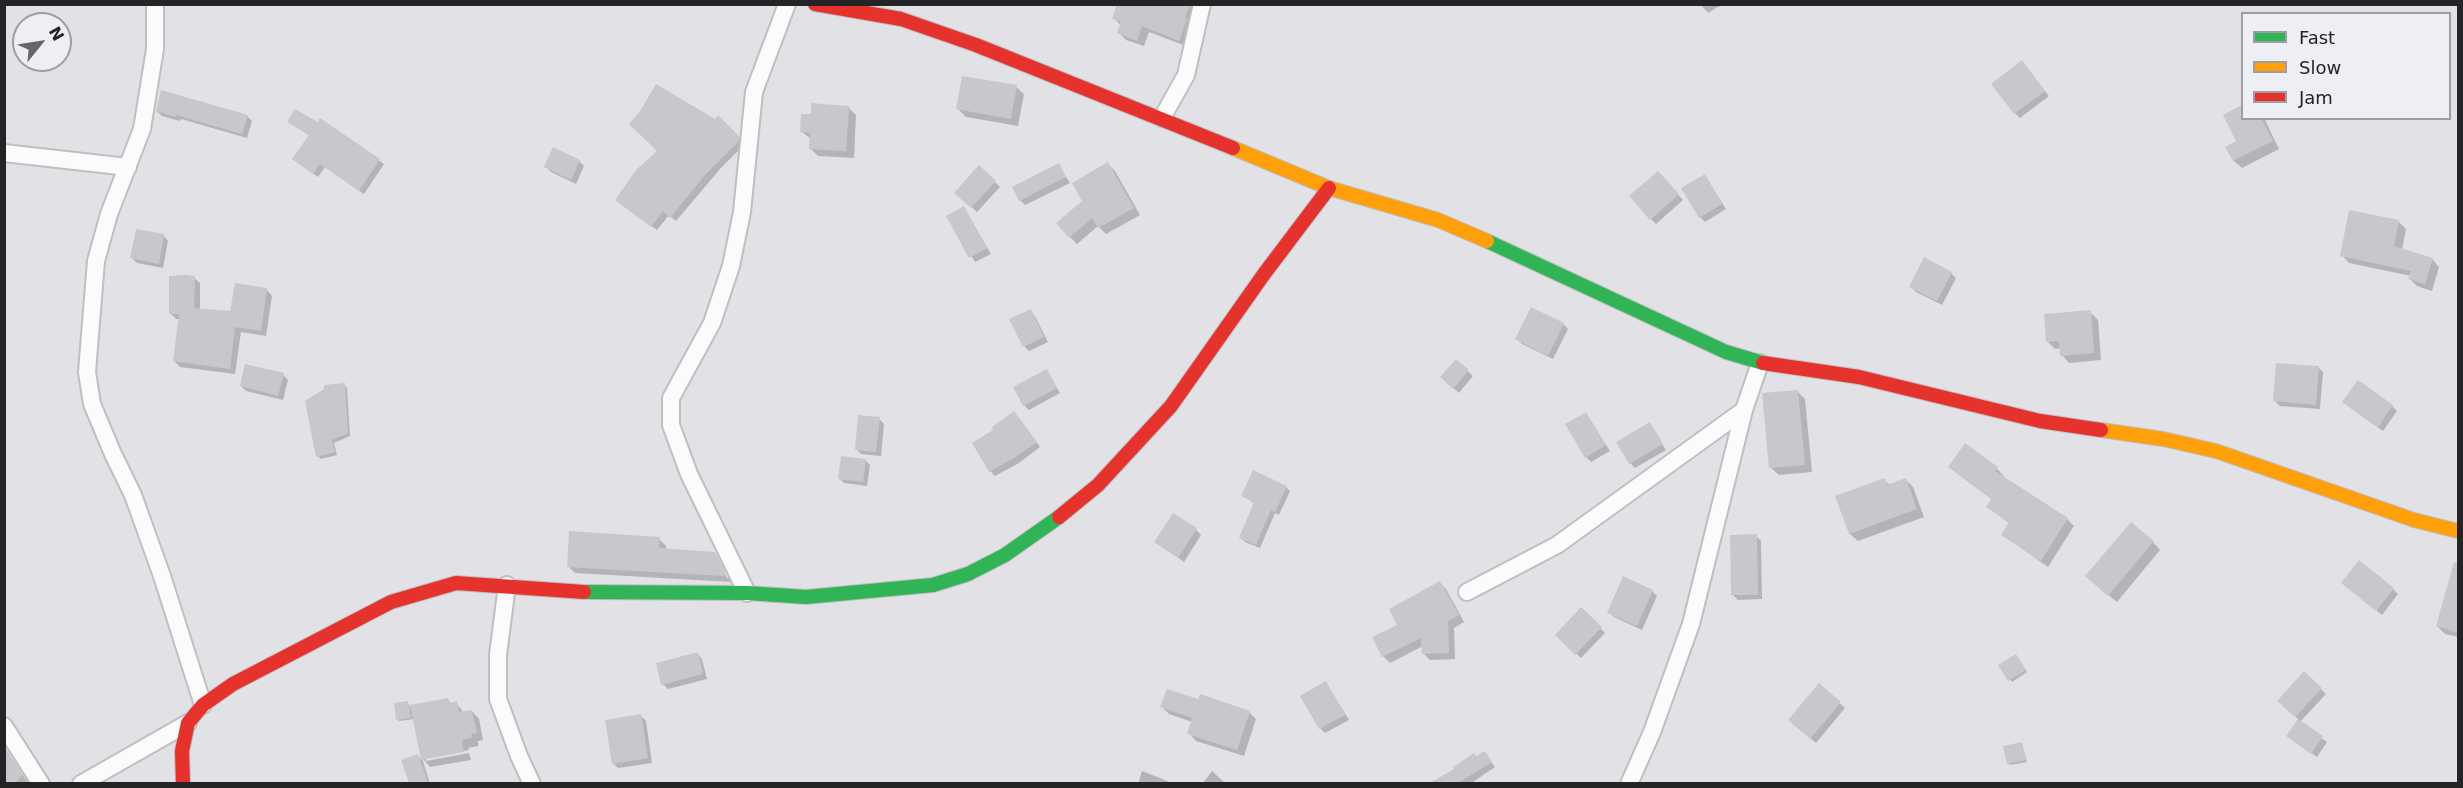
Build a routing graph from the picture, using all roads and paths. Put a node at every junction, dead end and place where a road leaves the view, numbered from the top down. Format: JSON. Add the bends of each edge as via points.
{"nodes":[{"id":1,"x":155,"y":4,"type":"edge"},
{"id":2,"x":787,"y":4,"type":"edge"},
{"id":3,"x":815,"y":4,"type":"edge"},
{"id":4,"x":1202,"y":4,"type":"edge"},
{"id":5,"x":1161,"y":118,"type":"junction"},
{"id":6,"x":4,"y":153,"type":"edge"},
{"id":7,"x":128,"y":167,"type":"junction"},
{"id":8,"x":1329,"y":189,"type":"junction"},
{"id":9,"x":1760,"y":363,"type":"junction"},
{"id":10,"x":1744,"y":410,"type":"junction"},
{"id":11,"x":2458,"y":531,"type":"edge"},
{"id":12,"x":507,"y":585,"type":"junction"},
{"id":13,"x":1467,"y":592,"type":"dead end"},
{"id":14,"x":747,"y":593,"type":"junction"},
{"id":15,"x":203,"y":705,"type":"junction"},
{"id":16,"x":188,"y":723,"type":"junction"},
{"id":17,"x":4,"y":726,"type":"edge"},
{"id":18,"x":41,"y":783,"type":"edge"},
{"id":19,"x":81,"y":783,"type":"edge"},
{"id":20,"x":183,"y":783,"type":"edge"},
{"id":21,"x":532,"y":783,"type":"edge"},
{"id":22,"x":1629,"y":783,"type":"edge"}],
"edges":[{"from":1,"to":7,"type":"street","via":[[153,60],[142,129]]},
{"from":2,"to":14,"type":"street","via":[[754,92],[742,212],[731,266],[712,323],[671,398],[671,424],[689,474]]},
{"from":3,"to":5,"type":"street","via":[[901,19]]},
{"from":4,"to":5,"type":"street","via":[[1186,75]]},
{"from":5,"to":8,"type":"street"},
{"from":6,"to":7,"type":"street"},
{"from":7,"to":15,"type":"street","via":[[96,261],[87,372],[92,404],[133,495]]},
{"from":8,"to":9,"type":"street","via":[[1438,220],[1726,352]]},
{"from":8,"to":14,"type":"street","via":[[1171,406],[1098,485],[1042,530],[968,574],[933,585],[806,597]]},
{"from":9,"to":10,"type":"street"},
{"from":9,"to":11,"type":"street","via":[[1859,376],[2040,422],[2163,439],[2216,451],[2414,520]]},
{"from":10,"to":13,"type":"street","via":[[1557,545]]},
{"from":10,"to":22,"type":"street","via":[[1691,624]]},
{"from":12,"to":14,"type":"street","via":[[600,593]]},
{"from":12,"to":15,"type":"street","via":[[456,583],[391,602],[233,684]]},
{"from":12,"to":21,"type":"street","via":[[498,656],[498,699]]},
{"from":15,"to":16,"type":"street"},
{"from":16,"to":19,"type":"street"},
{"from":16,"to":20,"type":"street","via":[[182,751]]},
{"from":17,"to":18,"type":"street"}]}
